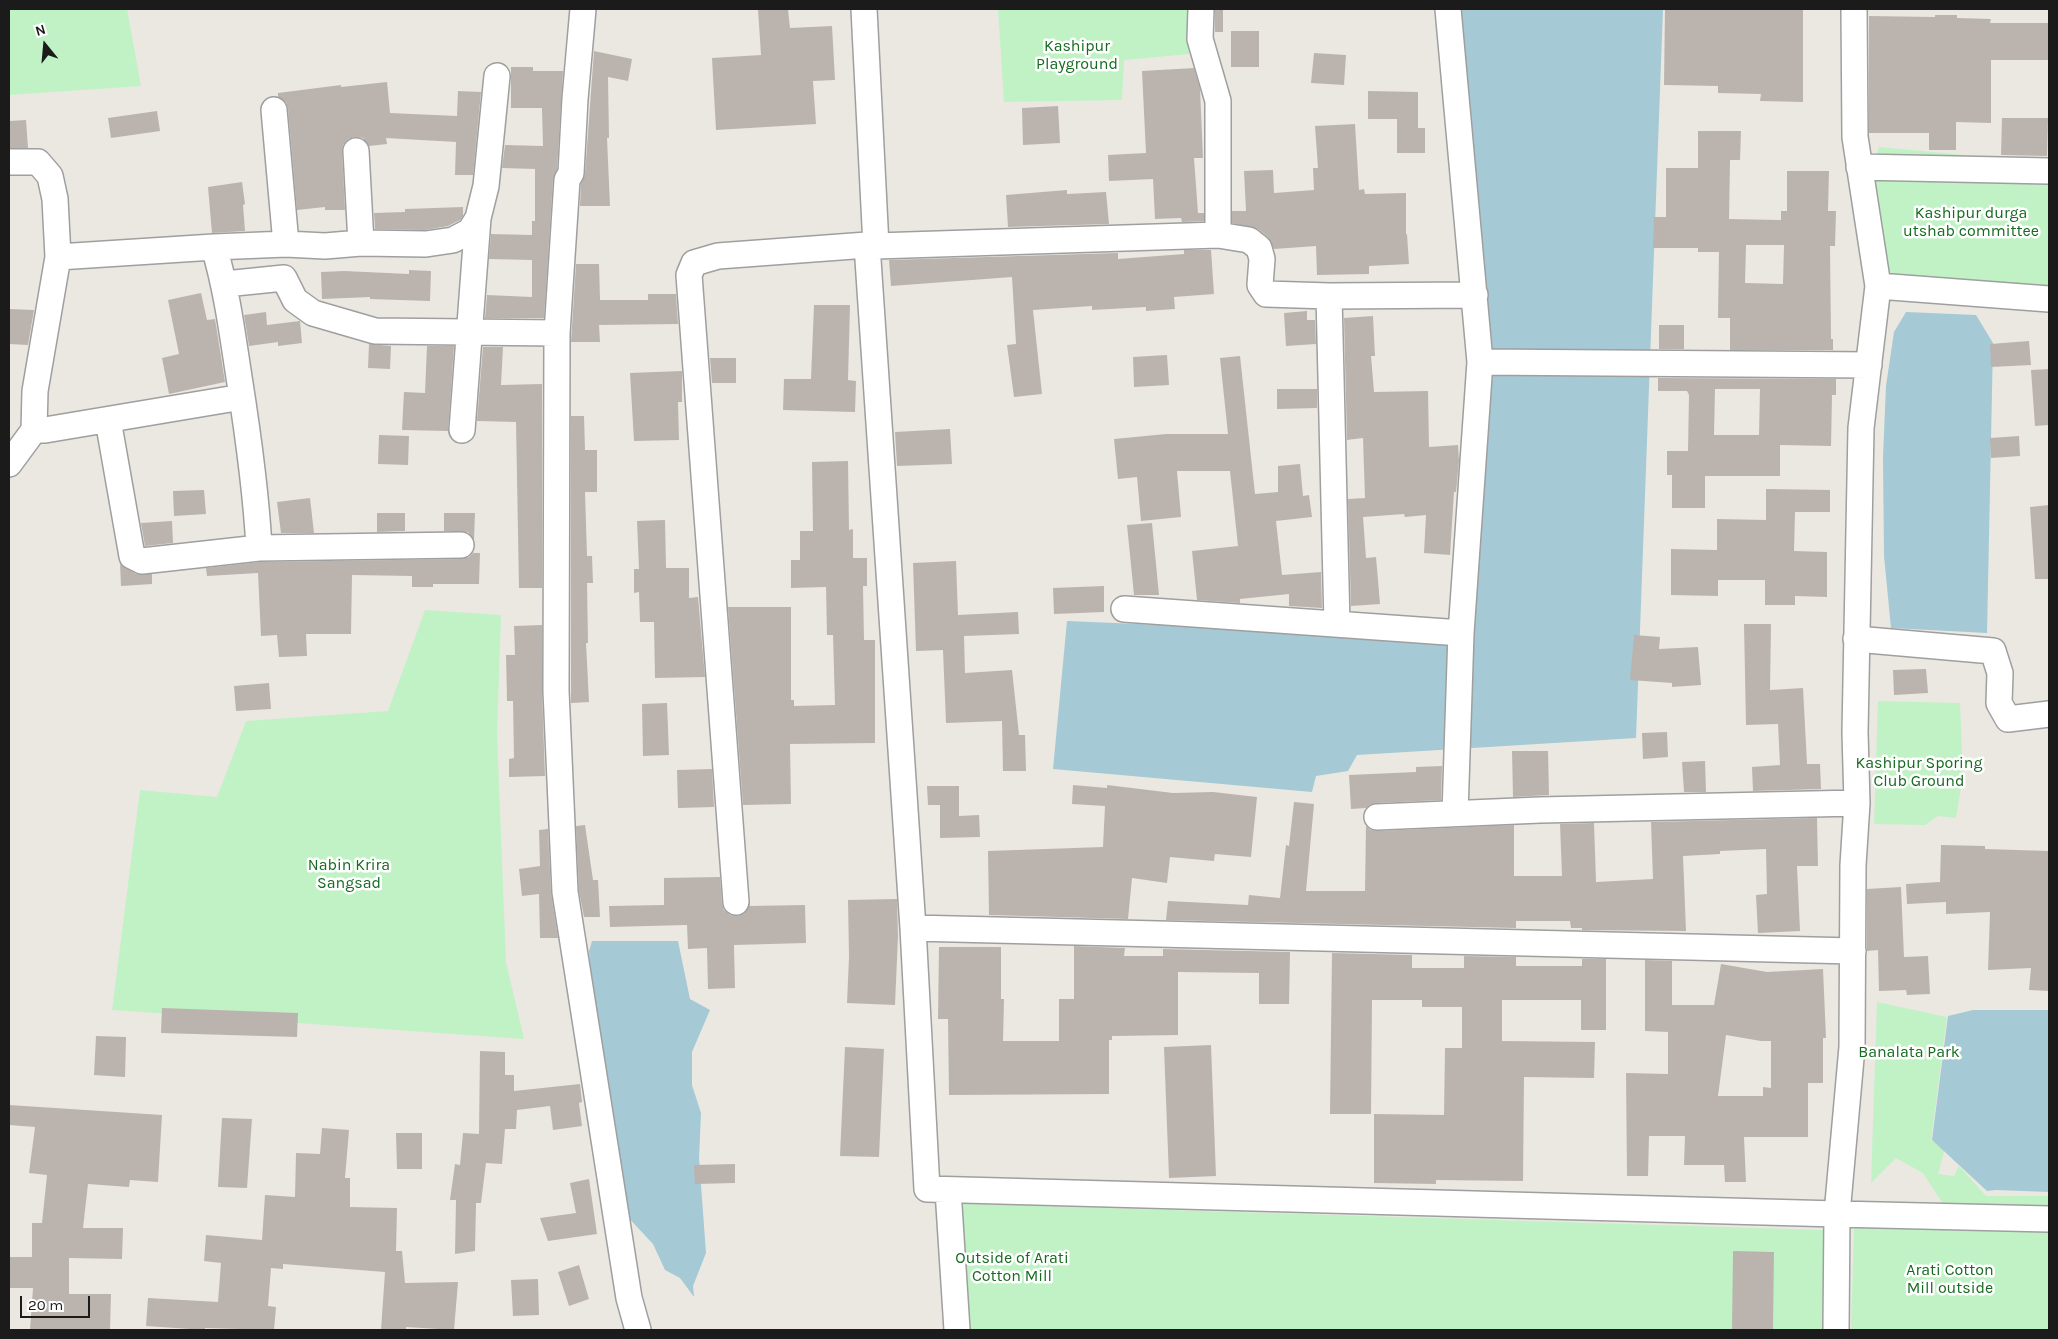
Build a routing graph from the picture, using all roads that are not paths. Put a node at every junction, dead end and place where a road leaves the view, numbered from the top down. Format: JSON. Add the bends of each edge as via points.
{"nodes":[{"id":1,"x":583,"y":9,"type":"edge"},
{"id":2,"x":864,"y":9,"type":"edge"},
{"id":3,"x":1201,"y":9,"type":"edge"},
{"id":4,"x":1448,"y":9,"type":"edge"},
{"id":5,"x":1854,"y":9,"type":"edge"},
{"id":6,"x":497,"y":76,"type":"dead end"},
{"id":7,"x":274,"y":110,"type":"dead end"},
{"id":8,"x":356,"y":151,"type":"dead end"},
{"id":9,"x":9,"y":162,"type":"edge"},
{"id":10,"x":1859,"y":167,"type":"junction"},
{"id":11,"x":2049,"y":171,"type":"edge"},
{"id":12,"x":478,"y":218,"type":"junction"},
{"id":13,"x":1218,"y":235,"type":"junction"},
{"id":14,"x":361,"y":243,"type":"junction"},
{"id":15,"x":286,"y":244,"type":"junction"},
{"id":16,"x":872,"y":245,"type":"junction"},
{"id":17,"x":214,"y":247,"type":"junction"},
{"id":18,"x":58,"y":257,"type":"junction"},
{"id":19,"x":225,"y":284,"type":"junction"},
{"id":20,"x":1878,"y":286,"type":"junction"},
{"id":21,"x":1475,"y":294,"type":"junction"},
{"id":22,"x":1329,"y":296,"type":"junction"},
{"id":23,"x":2049,"y":299,"type":"edge"},
{"id":24,"x":470,"y":332,"type":"junction"},
{"id":25,"x":557,"y":333,"type":"junction"},
{"id":26,"x":1480,"y":362,"type":"junction"},
{"id":27,"x":1869,"y":365,"type":"junction"},
{"id":28,"x":242,"y":397,"type":"junction"},
{"id":29,"x":108,"y":420,"type":"junction"},
{"id":30,"x":34,"y":430,"type":"junction"},
{"id":31,"x":462,"y":430,"type":"dead end"},
{"id":32,"x":9,"y":464,"type":"edge"},
{"id":33,"x":461,"y":545,"type":"dead end"},
{"id":34,"x":259,"y":548,"type":"junction"},
{"id":35,"x":1124,"y":609,"type":"dead end"},
{"id":36,"x":1337,"y":624,"type":"junction"},
{"id":37,"x":1461,"y":633,"type":"junction"},
{"id":38,"x":1856,"y":638,"type":"junction"},
{"id":39,"x":2049,"y":714,"type":"edge"},
{"id":40,"x":1857,"y":804,"type":"junction"},
{"id":41,"x":1455,"y":813,"type":"junction"},
{"id":42,"x":1377,"y":817,"type":"dead end"},
{"id":43,"x":736,"y":902,"type":"dead end"},
{"id":44,"x":913,"y":928,"type":"junction"},
{"id":45,"x":1853,"y":951,"type":"junction"},
{"id":46,"x":948,"y":1190,"type":"junction"},
{"id":47,"x":1837,"y":1214,"type":"junction"},
{"id":48,"x":2049,"y":1219,"type":"edge"},
{"id":49,"x":638,"y":1330,"type":"edge"},
{"id":50,"x":957,"y":1330,"type":"edge"},
{"id":51,"x":1836,"y":1330,"type":"edge"}],
"edges":[{"from":1,"to":25,"type":"street"},
{"from":2,"to":16,"type":"street"},
{"from":3,"to":13,"type":"street","via":[[1200,39],[1218,101]]},
{"from":4,"to":21,"type":"street"},
{"from":5,"to":10,"type":"street","via":[[1855,137]]},
{"from":6,"to":12,"type":"street","via":[[486,186]]},
{"from":7,"to":15,"type":"street"},
{"from":8,"to":14,"type":"street"},
{"from":9,"to":18,"type":"street","via":[[38,162],[50,176],[55,198]]},
{"from":10,"to":11,"type":"street"},
{"from":10,"to":20,"type":"street"},
{"from":12,"to":14,"type":"street","via":[[470,231],[453,240],[426,244]]},
{"from":12,"to":24,"type":"street"},
{"from":13,"to":16,"type":"street"},
{"from":13,"to":22,"type":"street","via":[[1249,240],[1259,248],[1262,258],[1260,285],[1266,294]]},
{"from":14,"to":15,"type":"street","via":[[325,246]]},
{"from":15,"to":17,"type":"street"},
{"from":16,"to":43,"type":"street","via":[[718,256],[694,263],[690,275]]},
{"from":16,"to":44,"type":"street"},
{"from":17,"to":18,"type":"street"},
{"from":17,"to":19,"type":"street"},
{"from":18,"to":30,"type":"street","via":[[34,391]]},
{"from":19,"to":24,"type":"street","via":[[284,278],[295,300],[313,313],[374,331]]},
{"from":19,"to":28,"type":"street"},
{"from":20,"to":23,"type":"street"},
{"from":20,"to":27,"type":"street"},
{"from":21,"to":22,"type":"street"},
{"from":21,"to":26,"type":"street"},
{"from":22,"to":36,"type":"street"},
{"from":24,"to":25,"type":"street"},
{"from":24,"to":31,"type":"street"},
{"from":25,"to":49,"type":"street","via":[[556,691],[565,892],[629,1298]]},
{"from":26,"to":27,"type":"street"},
{"from":26,"to":37,"type":"street"},
{"from":27,"to":38,"type":"street","via":[[1861,428]]},
{"from":28,"to":29,"type":"street"},
{"from":28,"to":34,"type":"street","via":[[256,491]]},
{"from":29,"to":30,"type":"street"},
{"from":29,"to":34,"type":"street","via":[[132,556],[142,561]]},
{"from":30,"to":32,"type":"street"},
{"from":33,"to":34,"type":"street"},
{"from":35,"to":36,"type":"street"},
{"from":36,"to":37,"type":"street"},
{"from":37,"to":41,"type":"street"},
{"from":38,"to":39,"type":"street","via":[[1993,651],[2000,673],[1999,703],[2008,719]]},
{"from":38,"to":40,"type":"street","via":[[1854,732]]},
{"from":40,"to":41,"type":"street"},
{"from":40,"to":45,"type":"street"},
{"from":41,"to":42,"type":"street"},
{"from":44,"to":45,"type":"street"},
{"from":44,"to":46,"type":"street","via":[[928,1189]]},
{"from":45,"to":47,"type":"street","via":[[1852,1047]]},
{"from":46,"to":47,"type":"street"},
{"from":46,"to":50,"type":"street"},
{"from":47,"to":48,"type":"street"},
{"from":47,"to":51,"type":"street"}]}
